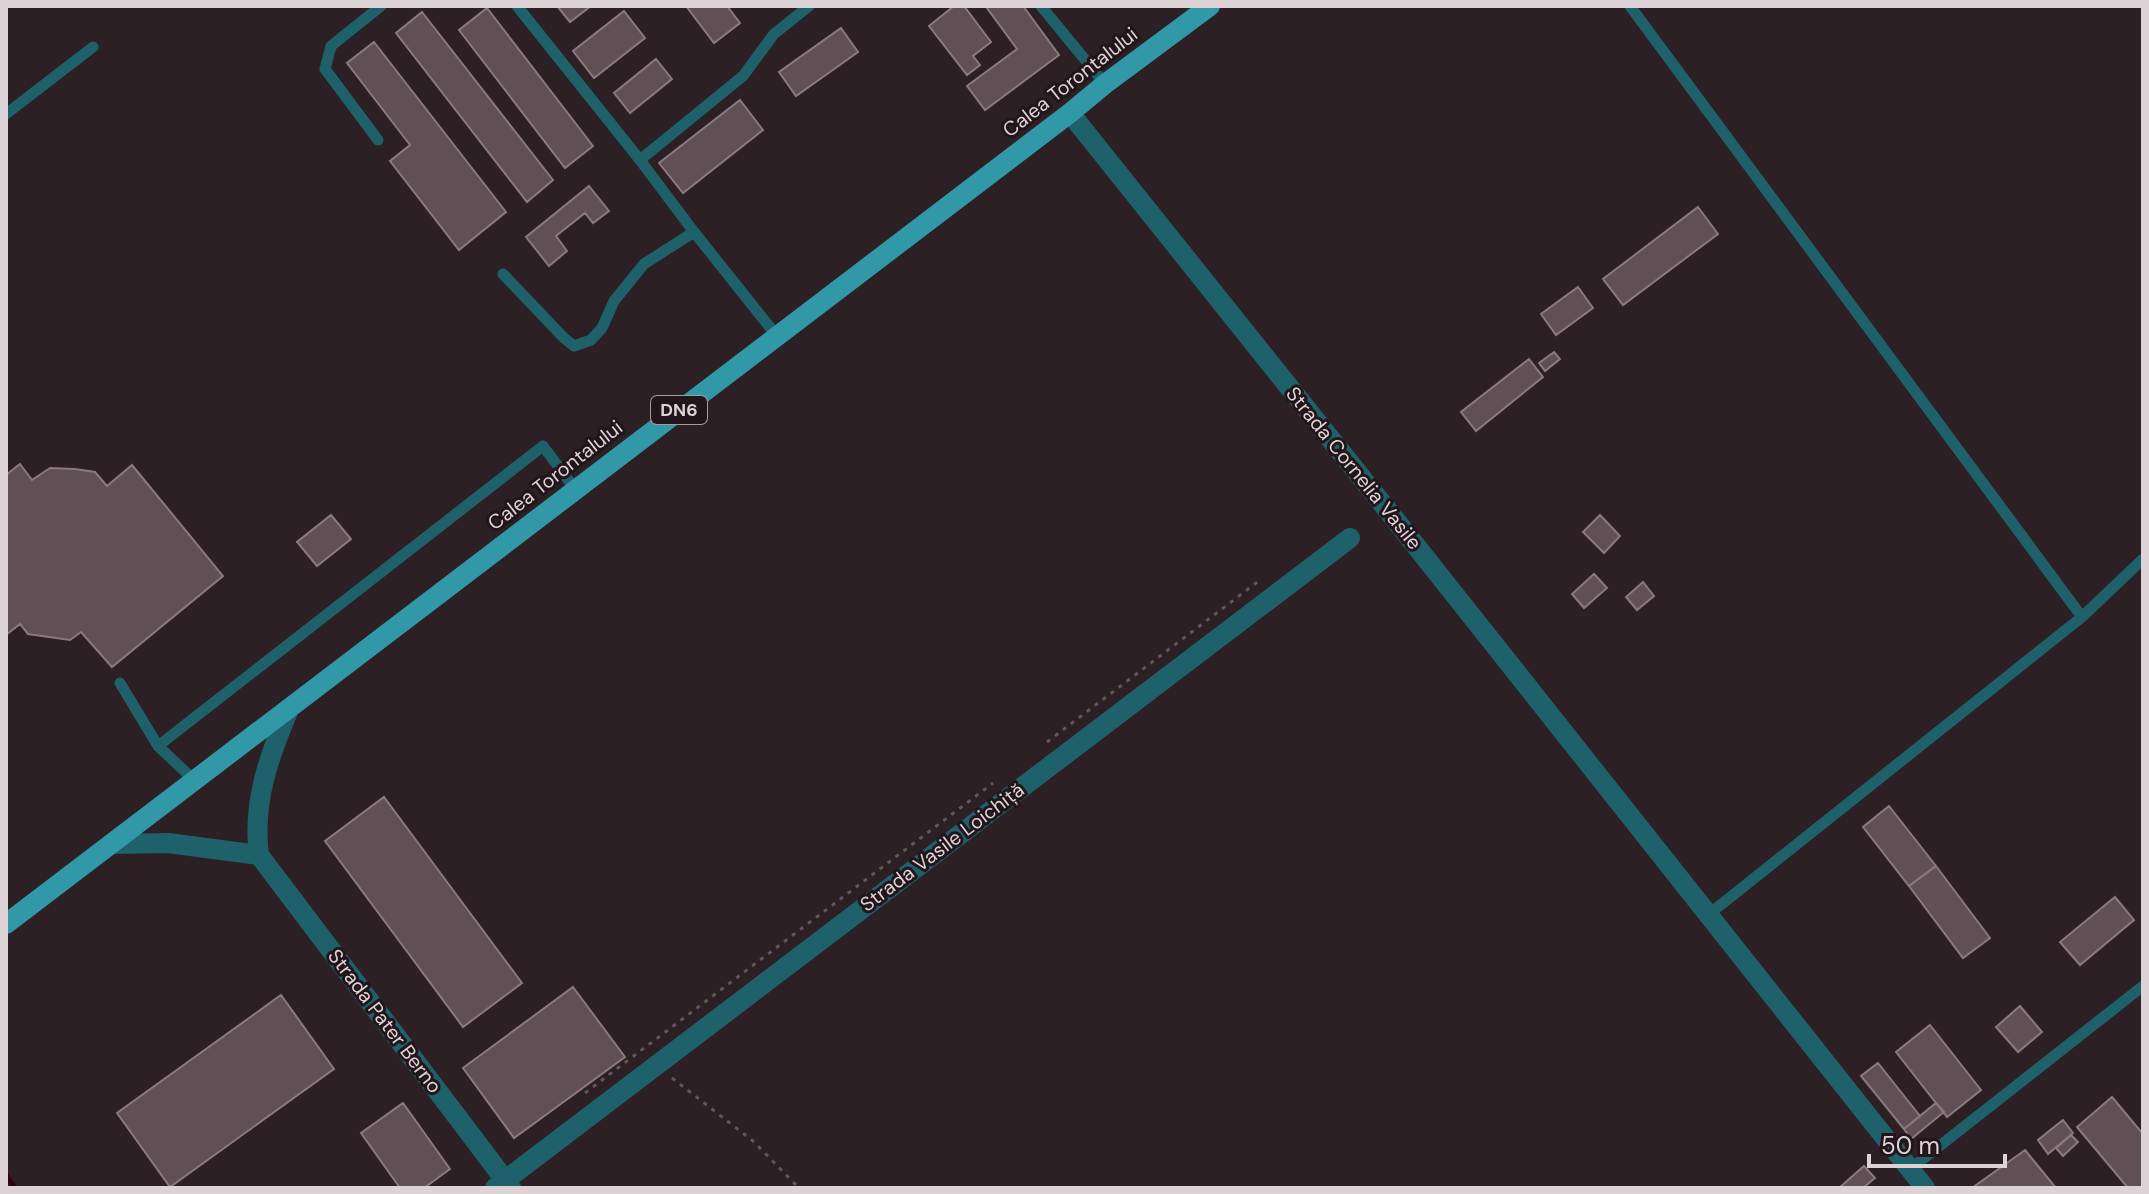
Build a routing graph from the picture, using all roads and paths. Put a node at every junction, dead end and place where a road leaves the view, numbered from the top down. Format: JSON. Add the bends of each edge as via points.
{"nodes":[{"id":1,"x":381,"y":6,"type":"edge"},
{"id":2,"x":517,"y":6,"type":"edge"},
{"id":3,"x":809,"y":6,"type":"edge"},
{"id":4,"x":1041,"y":6,"type":"edge"},
{"id":5,"x":1210,"y":6,"type":"edge"},
{"id":6,"x":1630,"y":6,"type":"edge"},
{"id":7,"x":93,"y":47,"type":"dead end"},
{"id":8,"x":1105,"y":84,"type":"junction"},
{"id":9,"x":1070,"y":113,"type":"junction"},
{"id":10,"x":6,"y":114,"type":"edge"},
{"id":11,"x":378,"y":140,"type":"dead end"},
{"id":12,"x":640,"y":160,"type":"junction"},
{"id":13,"x":694,"y":232,"type":"junction"},
{"id":14,"x":503,"y":274,"type":"dead end"},
{"id":15,"x":776,"y":335,"type":"junction"},
{"id":16,"x":575,"y":489,"type":"junction"},
{"id":17,"x":1350,"y":538,"type":"dead end"},
{"id":18,"x":2143,"y":559,"type":"edge"},
{"id":19,"x":2082,"y":617,"type":"junction"},
{"id":20,"x":120,"y":683,"type":"dead end"},
{"id":21,"x":289,"y":709,"type":"junction"},
{"id":22,"x":158,"y":746,"type":"junction"},
{"id":23,"x":194,"y":780,"type":"junction"},
{"id":24,"x":111,"y":844,"type":"junction"},
{"id":25,"x":259,"y":855,"type":"junction"},
{"id":26,"x":1708,"y":915,"type":"junction"},
{"id":27,"x":6,"y":924,"type":"edge"},
{"id":28,"x":2143,"y":986,"type":"edge"},
{"id":29,"x":660,"y":1063,"type":"junction"},
{"id":30,"x":1909,"y":1170,"type":"junction"},
{"id":31,"x":504,"y":1185,"type":"edge"},
{"id":32,"x":799,"y":1188,"type":"edge"},
{"id":33,"x":1925,"y":1188,"type":"edge"}],
"edges":[{"from":1,"to":11,"type":"lane","via":[[331,46],[325,69]]},
{"from":2,"to":12,"type":"lane"},
{"from":3,"to":12,"type":"lane","via":[[774,34],[743,76]]},
{"from":4,"to":8,"type":"lane"},
{"from":5,"to":8,"type":"main road","name":"Calea Torontalului","number":"DN6"},
{"from":6,"to":19,"type":"lane"},
{"from":7,"to":10,"type":"lane"},
{"from":8,"to":9,"type":"main road","name":"Calea Torontalului","number":"DN6"},
{"from":9,"to":15,"type":"main road","name":"Calea Torontalului","number":"DN6"},
{"from":9,"to":26,"type":"street","name":"Strada Cornelia Vasile"},
{"from":12,"to":13,"type":"lane"},
{"from":13,"to":14,"type":"lane","via":[[644,264],[614,301],[602,328],[591,340],[574,346]]},
{"from":13,"to":15,"type":"lane"},
{"from":15,"to":16,"type":"main road","name":"Calea Torontalului","number":"DN6"},
{"from":16,"to":21,"type":"main road","name":"Calea Torontalului","number":"DN6"},
{"from":16,"to":22,"type":"lane","via":[[543,446]]},
{"from":17,"to":29,"type":"street","name":"Strada Vasile Loichiță"},
{"from":18,"to":19,"type":"lane"},
{"from":19,"to":26,"type":"lane"},
{"from":20,"to":22,"type":"lane"},
{"from":21,"to":23,"type":"main road","name":"Calea Torontalului","number":"DN6"},
{"from":21,"to":25,"type":"street","via":[[260,795]]},
{"from":22,"to":23,"type":"lane"},
{"from":23,"to":24,"type":"main road","name":"Calea Torontalului","number":"DN6"},
{"from":24,"to":25,"type":"street","via":[[168,843]]},
{"from":24,"to":27,"type":"main road","name":"Calea Torontalului","number":"DN6"},
{"from":25,"to":31,"type":"street","name":"Strada Pater Berno"},
{"from":26,"to":30,"type":"street","name":"Strada Cornelia Vasile"},
{"from":28,"to":30,"type":"lane"},
{"from":29,"to":31,"type":"street","name":"Strada Vasile Loichiță"},
{"from":29,"to":32,"type":"path","via":[[753,1141]]},
{"from":30,"to":33,"type":"street","name":"Strada Cornelia Vasile"}]}
